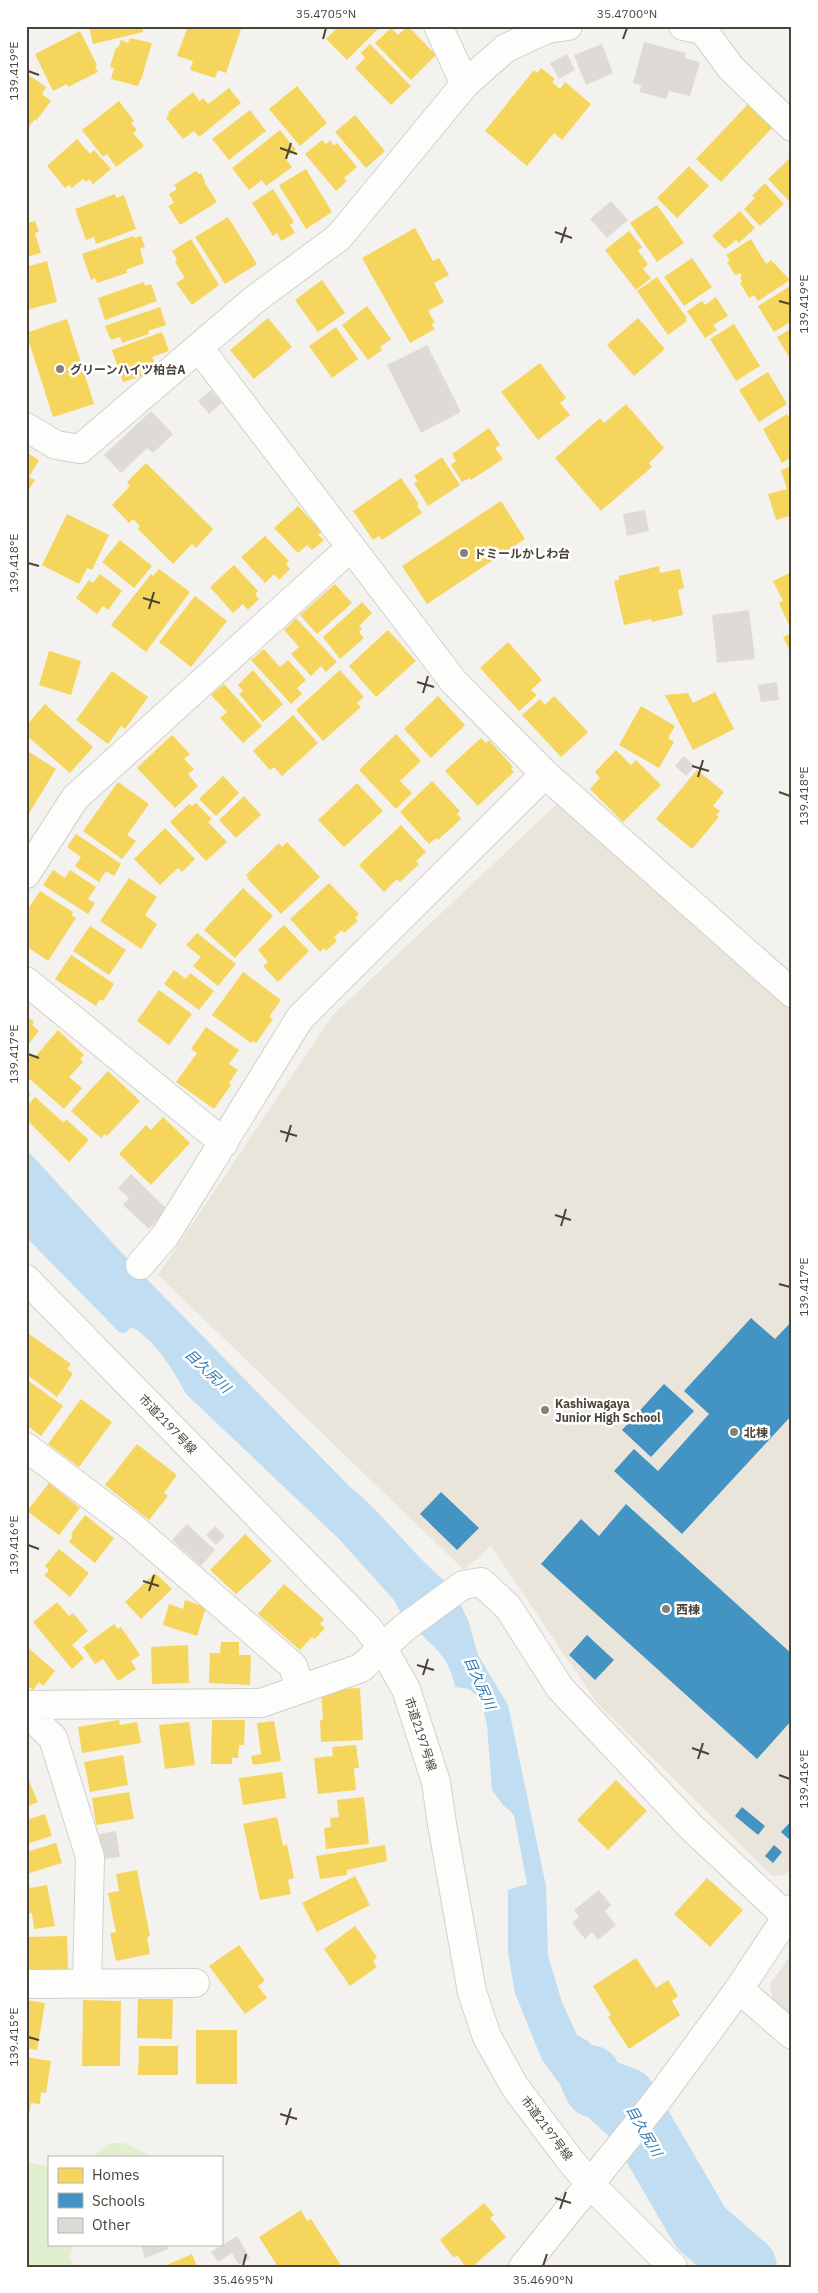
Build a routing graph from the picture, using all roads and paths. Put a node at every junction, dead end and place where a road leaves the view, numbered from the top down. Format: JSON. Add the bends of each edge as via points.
{"nodes":[{"id":1,"x":438,"y":26,"type":"edge"},
{"id":2,"x":568,"y":26,"type":"edge"},
{"id":3,"x":699,"y":28,"type":"edge"},
{"id":4,"x":464,"y":84,"type":"junction"},
{"id":5,"x":792,"y":127,"type":"edge"},
{"id":6,"x":199,"y":348,"type":"junction"},
{"id":7,"x":26,"y":427,"type":"edge"},
{"id":8,"x":350,"y":548,"type":"junction"},
{"id":9,"x":545,"y":774,"type":"junction"},
{"id":10,"x":26,"y":874,"type":"edge"},
{"id":11,"x":26,"y":981,"type":"edge"},
{"id":12,"x":792,"y":993,"type":"edge"},
{"id":13,"x":224,"y":1143,"type":"junction"},
{"id":14,"x":140,"y":1265,"type":"dead end"},
{"id":15,"x":26,"y":1279,"type":"edge"},
{"id":16,"x":26,"y":1446,"type":"edge"},
{"id":17,"x":383,"y":1649,"type":"junction"},
{"id":18,"x":300,"y":1689,"type":"junction"},
{"id":19,"x":26,"y":1705,"type":"edge"},
{"id":20,"x":26,"y":1712,"type":"edge"},
{"id":21,"x":789,"y":1913,"type":"edge"},
{"id":22,"x":195,"y":1983,"type":"dead end"},
{"id":23,"x":26,"y":1984,"type":"edge"},
{"id":24,"x":87,"y":1984,"type":"junction"},
{"id":25,"x":739,"y":1989,"type":"junction"},
{"id":26,"x":792,"y":2035,"type":"edge"},
{"id":27,"x":590,"y":2184,"type":"junction"},
{"id":28,"x":525,"y":2266,"type":"edge"},
{"id":29,"x":673,"y":2267,"type":"edge"}],
"edges":[{"from":1,"to":4,"type":"street"},
{"from":2,"to":4,"type":"street","via":[[547,30],[506,48]]},
{"from":3,"to":5,"type":"street","via":[[731,68]]},
{"from":4,"to":6,"type":"street","via":[[338,237],[254,300]]},
{"from":6,"to":7,"type":"street","via":[[80,448],[56,445]]},
{"from":6,"to":8,"type":"street"},
{"from":8,"to":9,"type":"street","via":[[454,682]]},
{"from":8,"to":10,"type":"street","via":[[74,798]]},
{"from":9,"to":12,"type":"street"},
{"from":9,"to":13,"type":"street","via":[[300,1018]]},
{"from":11,"to":13,"type":"street"},
{"from":13,"to":14,"type":"street","via":[[165,1236]]},
{"from":15,"to":17,"type":"street","name":"市道2197号線","via":[[360,1620]]},
{"from":16,"to":18,"type":"street","via":[[132,1526],[293,1666]]},
{"from":17,"to":18,"type":"street","via":[[361,1668]]},
{"from":17,"to":21,"type":"street","via":[[404,1628],[454,1591],[463,1585],[481,1582],[508,1607],[560,1688],[691,1827]]},
{"from":17,"to":27,"type":"street","name":"市道2197号線","via":[[406,1688],[436,1782],[472,1992],[488,2037],[515,2087]]},
{"from":18,"to":19,"type":"street","via":[[260,1702]]},
{"from":20,"to":24,"type":"street","via":[[53,1738],[90,1857]]},
{"from":21,"to":25,"type":"street"},
{"from":22,"to":24,"type":"street"},
{"from":23,"to":24,"type":"street"},
{"from":25,"to":26,"type":"street"},
{"from":25,"to":27,"type":"street"},
{"from":27,"to":28,"type":"street"},
{"from":27,"to":29,"type":"street","name":"市道2197号線"}]}
